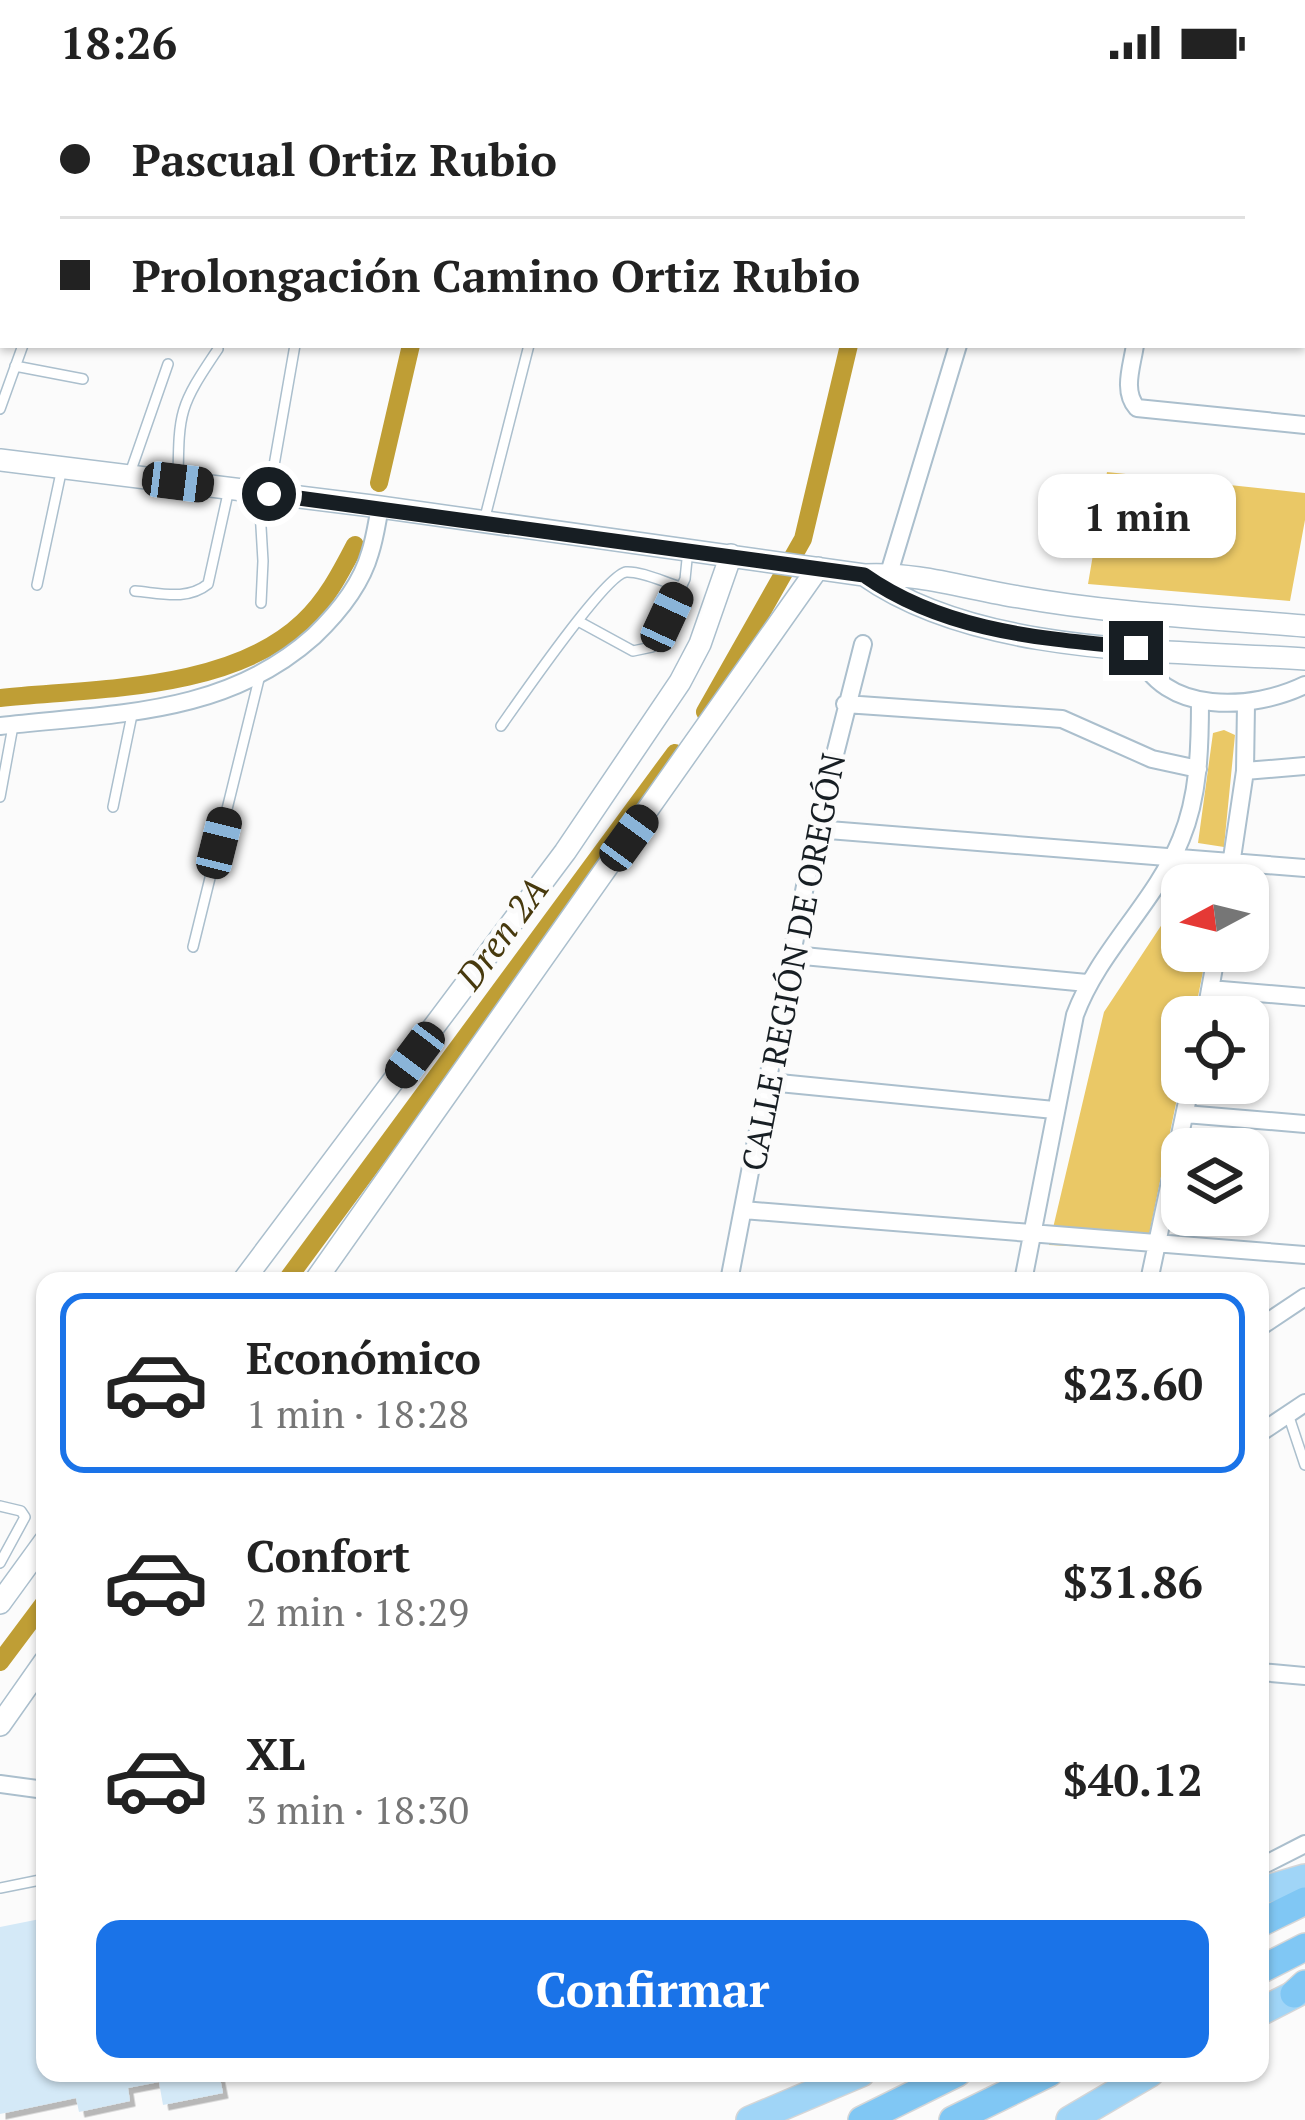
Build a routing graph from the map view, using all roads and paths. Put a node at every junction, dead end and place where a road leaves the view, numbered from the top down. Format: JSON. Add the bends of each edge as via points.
{"nodes":[{"id":1,"x":22,"y":348,"type":"edge"},
{"id":2,"x":295,"y":348,"type":"edge"},
{"id":3,"x":528,"y":348,"type":"edge"},
{"id":4,"x":957,"y":348,"type":"edge"},
{"id":5,"x":1134,"y":348,"type":"edge"},
{"id":6,"x":218,"y":350,"type":"dead end"},
{"id":7,"x":168,"y":364,"type":"dead end"},
{"id":8,"x":16,"y":366,"type":"junction"},
{"id":9,"x":83,"y":379,"type":"dead end"},
{"id":10,"x":0,"y":409,"type":"edge"},
{"id":11,"x":1305,"y":425,"type":"edge"},
{"id":12,"x":0,"y":460,"type":"edge"},
{"id":13,"x":62,"y":468,"type":"junction"},
{"id":14,"x":129,"y":476,"type":"junction"},
{"id":15,"x":178,"y":482,"type":"junction"},
{"id":16,"x":229,"y":489,"type":"junction"},
{"id":17,"x":264,"y":493,"type":"junction"},
{"id":18,"x":380,"y":507,"type":"junction"},
{"id":19,"x":484,"y":521,"type":"junction"},
{"id":20,"x":688,"y":550,"type":"junction"},
{"id":21,"x":740,"y":556,"type":"junction"},
{"id":22,"x":808,"y":566,"type":"junction"},
{"id":23,"x":879,"y":579,"type":"junction"},
{"id":24,"x":37,"y":585,"type":"dead end"},
{"id":25,"x":681,"y":587,"type":"junction"},
{"id":26,"x":135,"y":591,"type":"dead end"},
{"id":27,"x":260,"y":603,"type":"dead end"},
{"id":28,"x":1133,"y":612,"type":"junction"},
{"id":29,"x":578,"y":621,"type":"junction"},
{"id":30,"x":1305,"y":626,"type":"edge"},
{"id":31,"x":863,"y":644,"type":"dead end"},
{"id":32,"x":1136,"y":648,"type":"junction"},
{"id":33,"x":1305,"y":659,"type":"edge"},
{"id":34,"x":260,"y":676,"type":"junction"},
{"id":35,"x":1305,"y":685,"type":"edge"},
{"id":36,"x":1200,"y":701,"type":"junction"},
{"id":37,"x":845,"y":704,"type":"junction"},
{"id":38,"x":1246,"y":704,"type":"junction"},
{"id":39,"x":133,"y":710,"type":"junction"},
{"id":40,"x":7,"y":725,"type":"edge"},
{"id":41,"x":501,"y":726,"type":"dead end"},
{"id":42,"x":1305,"y":766,"type":"edge"},
{"id":43,"x":1198,"y":769,"type":"junction"},
{"id":44,"x":1245,"y":771,"type":"junction"},
{"id":45,"x":0,"y":797,"type":"edge"},
{"id":46,"x":113,"y":807,"type":"dead end"},
{"id":47,"x":816,"y":829,"type":"junction"},
{"id":48,"x":1173,"y":857,"type":"junction"},
{"id":49,"x":1232,"y":862,"type":"junction"},
{"id":50,"x":1305,"y":868,"type":"edge"},
{"id":51,"x":193,"y":947,"type":"dead end"},
{"id":52,"x":793,"y":955,"type":"junction"},
{"id":53,"x":1213,"y":972,"type":"edge"},
{"id":54,"x":1087,"y":983,"type":"junction"},
{"id":55,"x":1210,"y":989,"type":"junction"},
{"id":56,"x":1208,"y":996,"type":"edge"},
{"id":57,"x":1305,"y":997,"type":"edge"},
{"id":58,"x":769,"y":1082,"type":"junction"},
{"id":59,"x":1186,"y":1104,"type":"edge"},
{"id":60,"x":1054,"y":1109,"type":"junction"},
{"id":61,"x":1184,"y":1114,"type":"junction"},
{"id":62,"x":1305,"y":1124,"type":"edge"},
{"id":63,"x":743,"y":1210,"type":"junction"},
{"id":64,"x":1032,"y":1232,"type":"junction"},
{"id":65,"x":1156,"y":1242,"type":"junction"},
{"id":66,"x":1305,"y":1255,"type":"edge"},
{"id":67,"x":250,"y":1272,"type":"edge"},
{"id":68,"x":321,"y":1272,"type":"edge"},
{"id":69,"x":731,"y":1272,"type":"edge"},
{"id":70,"x":1025,"y":1272,"type":"edge"},
{"id":71,"x":1151,"y":1272,"type":"edge"},
{"id":72,"x":1305,"y":1297,"type":"edge"},
{"id":73,"x":1269,"y":1321,"type":"edge"},
{"id":74,"x":1305,"y":1403,"type":"edge"},
{"id":75,"x":1288,"y":1414,"type":"junction"},
{"id":76,"x":1269,"y":1427,"type":"edge"},
{"id":77,"x":1305,"y":1465,"type":"edge"},
{"id":78,"x":0,"y":1506,"type":"edge"},
{"id":79,"x":36,"y":1553,"type":"edge"},
{"id":80,"x":0,"y":1563,"type":"edge"},
{"id":81,"x":0,"y":1603,"type":"edge"},
{"id":82,"x":36,"y":1673,"type":"edge"},
{"id":83,"x":1269,"y":1673,"type":"edge"},
{"id":84,"x":1305,"y":1676,"type":"edge"},
{"id":85,"x":0,"y":1725,"type":"edge"},
{"id":86,"x":0,"y":1784,"type":"edge"},
{"id":87,"x":36,"y":1789,"type":"edge"},
{"id":88,"x":1305,"y":1844,"type":"edge"},
{"id":89,"x":1269,"y":1862,"type":"edge"},
{"id":90,"x":1305,"y":1878,"type":"edge"},
{"id":91,"x":36,"y":1881,"type":"edge"},
{"id":92,"x":0,"y":1888,"type":"edge"},
{"id":93,"x":1269,"y":1888,"type":"edge"},
{"id":94,"x":1305,"y":1901,"type":"edge"},
{"id":95,"x":1269,"y":1919,"type":"edge"},
{"id":96,"x":1305,"y":1948,"type":"edge"},
{"id":97,"x":1269,"y":1966,"type":"edge"},
{"id":98,"x":1301,"y":1989,"type":"edge"},
{"id":99,"x":1269,"y":2007,"type":"edge"},
{"id":100,"x":840,"y":2082,"type":"edge"},
{"id":101,"x":939,"y":2082,"type":"edge"},
{"id":102,"x":1031,"y":2082,"type":"edge"},
{"id":103,"x":1135,"y":2082,"type":"edge"},
{"id":104,"x":750,"y":2120,"type":"edge"},
{"id":105,"x":862,"y":2120,"type":"edge"},
{"id":106,"x":953,"y":2120,"type":"edge"},
{"id":107,"x":1070,"y":2120,"type":"edge"}],
"edges":[{"from":1,"to":8,"type":"lane"},
{"from":2,"to":17,"type":"lane"},
{"from":3,"to":19,"type":"lane"},
{"from":4,"to":23,"type":"street"},
{"from":5,"to":11,"type":"street","via":[[1128,387],[1137,408]]},
{"from":6,"to":15,"type":"lane","via":[[185,398]]},
{"from":7,"to":14,"type":"lane"},
{"from":8,"to":9,"type":"lane"},
{"from":8,"to":10,"type":"lane"},
{"from":12,"to":13,"type":"street"},
{"from":13,"to":14,"type":"street"},
{"from":13,"to":24,"type":"lane"},
{"from":14,"to":15,"type":"street"},
{"from":15,"to":16,"type":"street"},
{"from":16,"to":17,"type":"street"},
{"from":16,"to":26,"type":"lane","via":[[208,584],[185,595]]},
{"from":17,"to":18,"type":"street"},
{"from":17,"to":27,"type":"lane"},
{"from":18,"to":19,"type":"street"},
{"from":18,"to":34,"type":"street","via":[[370,556],[339,611]]},
{"from":19,"to":20,"type":"street"},
{"from":20,"to":21,"type":"street"},
{"from":20,"to":25,"type":"lane"},
{"from":21,"to":22,"type":"street"},
{"from":21,"to":67,"type":"street","via":[[680,682],[566,852]]},
{"from":22,"to":23,"type":"street"},
{"from":22,"to":68,"type":"street"},
{"from":23,"to":28,"type":"street"},
{"from":23,"to":32,"type":"street","via":[[924,609],[985,628]]},
{"from":25,"to":29,"type":"lane","via":[[622,573]]},
{"from":25,"to":29,"type":"lane","via":[[644,651]]},
{"from":28,"to":30,"type":"street"},
{"from":28,"to":32,"type":"street"},
{"from":29,"to":41,"type":"lane"},
{"from":31,"to":37,"type":"street","name":"CALLE REGIÓN DE OREGÓN"},
{"from":32,"to":33,"type":"street"},
{"from":32,"to":36,"type":"street","via":[[1160,680]]},
{"from":34,"to":39,"type":"street","via":[[207,698]]},
{"from":34,"to":51,"type":"lane"},
{"from":35,"to":38,"type":"street"},
{"from":36,"to":38,"type":"street"},
{"from":36,"to":43,"type":"street"},
{"from":37,"to":43,"type":"street","via":[[1062,719],[1152,759]]},
{"from":37,"to":47,"type":"street","name":"CALLE REGIÓN DE OREGÓN"},
{"from":38,"to":44,"type":"street"},
{"from":39,"to":40,"type":"street"},
{"from":39,"to":46,"type":"lane"},
{"from":40,"to":45,"type":"lane"},
{"from":42,"to":44,"type":"street"},
{"from":43,"to":48,"type":"street"},
{"from":44,"to":49,"type":"street"},
{"from":47,"to":48,"type":"street"},
{"from":47,"to":52,"type":"street","name":"CALLE REGIÓN DE OREGÓN"},
{"from":48,"to":49,"type":"street"},
{"from":48,"to":54,"type":"street"},
{"from":49,"to":50,"type":"street"},
{"from":52,"to":54,"type":"street"},
{"from":52,"to":58,"type":"street","name":"CALLE REGIÓN DE OREGÓN"},
{"from":53,"to":55,"type":"street"},
{"from":54,"to":60,"type":"street"},
{"from":55,"to":56,"type":"street"},
{"from":55,"to":57,"type":"street"},
{"from":58,"to":60,"type":"street"},
{"from":58,"to":63,"type":"street","name":"CALLE REGIÓN DE OREGÓN"},
{"from":59,"to":61,"type":"street"},
{"from":60,"to":64,"type":"street"},
{"from":61,"to":62,"type":"street"},
{"from":61,"to":65,"type":"street"},
{"from":63,"to":64,"type":"street"},
{"from":63,"to":69,"type":"street","name":"CALLE REGIÓN DE OREGÓN"},
{"from":64,"to":65,"type":"street"},
{"from":64,"to":70,"type":"street"},
{"from":65,"to":66,"type":"street"},
{"from":65,"to":71,"type":"street"},
{"from":72,"to":73,"type":"street"},
{"from":74,"to":75,"type":"street"},
{"from":75,"to":76,"type":"street"},
{"from":75,"to":77,"type":"lane"},
{"from":78,"to":80,"type":"lane","via":[[25,1517]]},
{"from":79,"to":81,"type":"street"},
{"from":82,"to":85,"type":"street"},
{"from":83,"to":84,"type":"street"},
{"from":86,"to":87,"type":"street"},
{"from":88,"to":89,"type":"street"},
{"from":90,"to":93,"type":"main road"},
{"from":91,"to":92,"type":"lane"},
{"from":94,"to":95,"type":"highway"},
{"from":96,"to":97,"type":"highway"},
{"from":98,"to":99,"type":"main road"},
{"from":100,"to":104,"type":"main road"},
{"from":101,"to":105,"type":"highway"},
{"from":102,"to":106,"type":"highway"},
{"from":103,"to":107,"type":"main road"}]}
